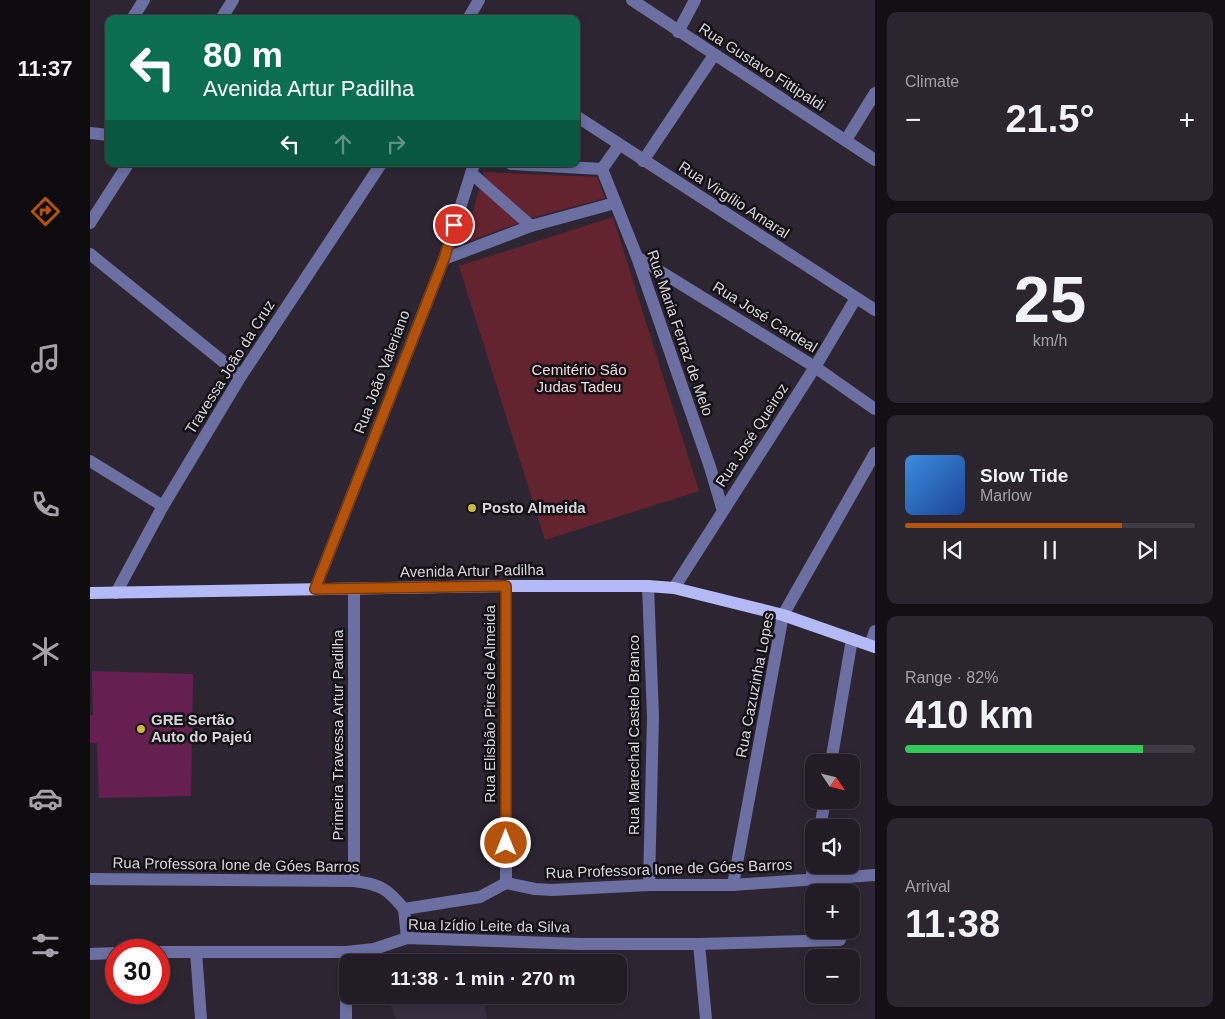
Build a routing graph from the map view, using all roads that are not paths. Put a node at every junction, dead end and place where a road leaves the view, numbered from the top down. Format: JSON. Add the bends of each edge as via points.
{"nodes":[{"id":1,"x":144,"y":0,"type":"edge"},
{"id":2,"x":233,"y":0,"type":"edge"},
{"id":3,"x":479,"y":0,"type":"edge"},
{"id":4,"x":632,"y":0,"type":"edge"},
{"id":5,"x":695,"y":0,"type":"edge"},
{"id":6,"x":135,"y":15,"type":"edge"},
{"id":7,"x":224,"y":15,"type":"edge"},
{"id":8,"x":470,"y":15,"type":"edge"},
{"id":9,"x":678,"y":32,"type":"junction"},
{"id":10,"x":714,"y":55,"type":"junction"},
{"id":11,"x":875,"y":93,"type":"edge"},
{"id":12,"x":580,"y":119,"type":"edge"},
{"id":13,"x":90,"y":134,"type":"edge"},
{"id":14,"x":105,"y":135,"type":"edge"},
{"id":15,"x":846,"y":140,"type":"junction"},
{"id":16,"x":619,"y":145,"type":"junction"},
{"id":17,"x":875,"y":160,"type":"edge"},
{"id":18,"x":643,"y":161,"type":"junction"},
{"id":19,"x":126,"y":167,"type":"edge"},
{"id":20,"x":380,"y":167,"type":"edge"},
{"id":21,"x":566,"y":167,"type":"edge"},
{"id":22,"x":472,"y":168,"type":"edge"},
{"id":23,"x":602,"y":169,"type":"junction"},
{"id":24,"x":615,"y":203,"type":"junction"},
{"id":25,"x":90,"y":223,"type":"edge"},
{"id":26,"x":530,"y":226,"type":"junction"},
{"id":27,"x":90,"y":254,"type":"edge"},
{"id":28,"x":637,"y":257,"type":"junction"},
{"id":29,"x":444,"y":259,"type":"junction"},
{"id":30,"x":856,"y":298,"type":"junction"},
{"id":31,"x":875,"y":310,"type":"edge"},
{"id":32,"x":815,"y":367,"type":"junction"},
{"id":33,"x":241,"y":376,"type":"junction"},
{"id":34,"x":875,"y":409,"type":"edge"},
{"id":35,"x":875,"y":453,"type":"edge"},
{"id":36,"x":90,"y":461,"type":"edge"},
{"id":37,"x":163,"y":506,"type":"junction"},
{"id":38,"x":723,"y":511,"type":"junction"},
{"id":39,"x":506,"y":586,"type":"junction"},
{"id":40,"x":648,"y":586,"type":"junction"},
{"id":41,"x":674,"y":588,"type":"junction"},
{"id":42,"x":315,"y":589,"type":"junction"},
{"id":43,"x":354,"y":589,"type":"junction"},
{"id":44,"x":90,"y":593,"type":"edge"},
{"id":45,"x":116,"y":593,"type":"junction"},
{"id":46,"x":783,"y":615,"type":"junction"},
{"id":47,"x":875,"y":631,"type":"edge"},
{"id":48,"x":852,"y":639,"type":"junction"},
{"id":49,"x":872,"y":646,"type":"edge"},
{"id":50,"x":832,"y":754,"type":"edge"},
{"id":51,"x":812,"y":874,"type":"edge"},
{"id":52,"x":875,"y":875,"type":"edge"},
{"id":53,"x":90,"y":879,"type":"edge"},
{"id":54,"x":811,"y":879,"type":"junction"},
{"id":55,"x":354,"y":881,"type":"junction"},
{"id":56,"x":506,"y":882,"type":"junction"},
{"id":57,"x":649,"y":885,"type":"junction"},
{"id":58,"x":733,"y":885,"type":"junction"},
{"id":59,"x":404,"y":909,"type":"junction"},
{"id":60,"x":407,"y":938,"type":"junction"},
{"id":61,"x":840,"y":940,"type":"dead end"},
{"id":62,"x":699,"y":944,"type":"junction"},
{"id":63,"x":170,"y":952,"type":"edge"},
{"id":64,"x":196,"y":952,"type":"junction"},
{"id":65,"x":346,"y":952,"type":"junction"},
{"id":66,"x":105,"y":953,"type":"edge"},
{"id":67,"x":90,"y":954,"type":"edge"},
{"id":68,"x":201,"y":1019,"type":"edge"},
{"id":69,"x":346,"y":1019,"type":"edge"},
{"id":70,"x":706,"y":1019,"type":"edge"}],
"edges":[{"from":1,"to":6,"type":"street"},
{"from":2,"to":7,"type":"street"},
{"from":3,"to":8,"type":"street"},
{"from":4,"to":9,"type":"street","name":"Rua Gustavo Fittipaldi"},
{"from":5,"to":9,"type":"street"},
{"from":9,"to":10,"type":"street","name":"Rua Gustavo Fittipaldi"},
{"from":10,"to":15,"type":"street","name":"Rua Gustavo Fittipaldi"},
{"from":10,"to":18,"type":"street"},
{"from":11,"to":15,"type":"street"},
{"from":12,"to":16,"type":"street","name":"Rua Virgílio Amaral"},
{"from":13,"to":14,"type":"street"},
{"from":15,"to":17,"type":"street","name":"Rua Gustavo Fittipaldi"},
{"from":16,"to":18,"type":"street","name":"Rua Virgílio Amaral"},
{"from":16,"to":23,"type":"street"},
{"from":18,"to":30,"type":"street","name":"Rua Virgílio Amaral"},
{"from":19,"to":25,"type":"street"},
{"from":20,"to":33,"type":"street","name":"Travessa João da Cruz"},
{"from":21,"to":23,"type":"street"},
{"from":22,"to":26,"type":"street"},
{"from":22,"to":29,"type":"street","name":"Rua João Valeriano"},
{"from":23,"to":24,"type":"street","name":"Rua Maria Ferraz de Melo"},
{"from":24,"to":26,"type":"street"},
{"from":24,"to":28,"type":"street","name":"Rua Maria Ferraz de Melo"},
{"from":26,"to":29,"type":"street"},
{"from":27,"to":33,"type":"street"},
{"from":28,"to":32,"type":"street","name":"Rua José Cardeal"},
{"from":28,"to":38,"type":"street","name":"Rua Maria Ferraz de Melo"},
{"from":29,"to":42,"type":"street","name":"Rua João Valeriano"},
{"from":30,"to":31,"type":"street","name":"Rua Virgílio Amaral"},
{"from":30,"to":32,"type":"street","name":"Rua José Queiroz"},
{"from":32,"to":34,"type":"street","name":"Rua José Cardeal"},
{"from":32,"to":38,"type":"street","name":"Rua José Queiroz"},
{"from":33,"to":37,"type":"street","name":"Travessa João da Cruz"},
{"from":35,"to":46,"type":"street","name":"Rua Cazuzinha Lopes"},
{"from":36,"to":37,"type":"street"},
{"from":37,"to":45,"type":"street","name":"Travessa João da Cruz"},
{"from":38,"to":41,"type":"street","name":"Rua José Queiroz"},
{"from":39,"to":40,"type":"main road","name":"Avenida Artur Padilha"},
{"from":39,"to":43,"type":"main road","name":"Avenida Artur Padilha"},
{"from":39,"to":56,"type":"street","name":"Rua Elisbão Pires de Almeida"},
{"from":40,"to":41,"type":"main road","name":"Avenida Artur Padilha"},
{"from":40,"to":57,"type":"street","name":"Rua Marechal Castelo Branco","via":[[653,717]]},
{"from":41,"to":46,"type":"main road","name":"Avenida Artur Padilha"},
{"from":42,"to":43,"type":"main road","name":"Avenida Artur Padilha"},
{"from":42,"to":45,"type":"main road","name":"Avenida Artur Padilha"},
{"from":43,"to":55,"type":"street","name":"Primeira Travessa Artur Padilha"},
{"from":44,"to":45,"type":"main road","name":"Avenida Artur Padilha"},
{"from":46,"to":48,"type":"main road","name":"Avenida Artur Padilha"},
{"from":46,"to":58,"type":"street","name":"Rua Cazuzinha Lopes"},
{"from":47,"to":49,"type":"street"},
{"from":48,"to":49,"type":"main road","name":"Avenida Artur Padilha"},
{"from":48,"to":50,"type":"street"},
{"from":51,"to":54,"type":"street"},
{"from":52,"to":54,"type":"street","name":"Rua Professora Ione de Góes Barros"},
{"from":53,"to":55,"type":"street","name":"Rua Professora Ione de Góes Barros"},
{"from":54,"to":58,"type":"street","name":"Rua Professora Ione de Góes Barros"},
{"from":55,"to":59,"type":"street","name":"Rua Professora Ione de Góes Barros","via":[[382,887]]},
{"from":56,"to":57,"type":"street","name":"Rua Professora Ione de Góes Barros","via":[[535,890]]},
{"from":56,"to":59,"type":"street","via":[[480,897]]},
{"from":57,"to":58,"type":"street","name":"Rua Professora Ione de Góes Barros"},
{"from":59,"to":60,"type":"street"},
{"from":60,"to":62,"type":"street","name":"Rua Izídio Leite da Silva"},
{"from":60,"to":65,"type":"street","name":"Rua Izídio Leite da Silva"},
{"from":61,"to":62,"type":"street","name":"Rua Izídio Leite da Silva"},
{"from":62,"to":70,"type":"street"},
{"from":63,"to":64,"type":"street","name":"Rua Izídio Leite da Silva"},
{"from":64,"to":65,"type":"street","name":"Rua Izídio Leite da Silva"},
{"from":64,"to":68,"type":"street"},
{"from":65,"to":69,"type":"street"},
{"from":66,"to":67,"type":"street"}]}
